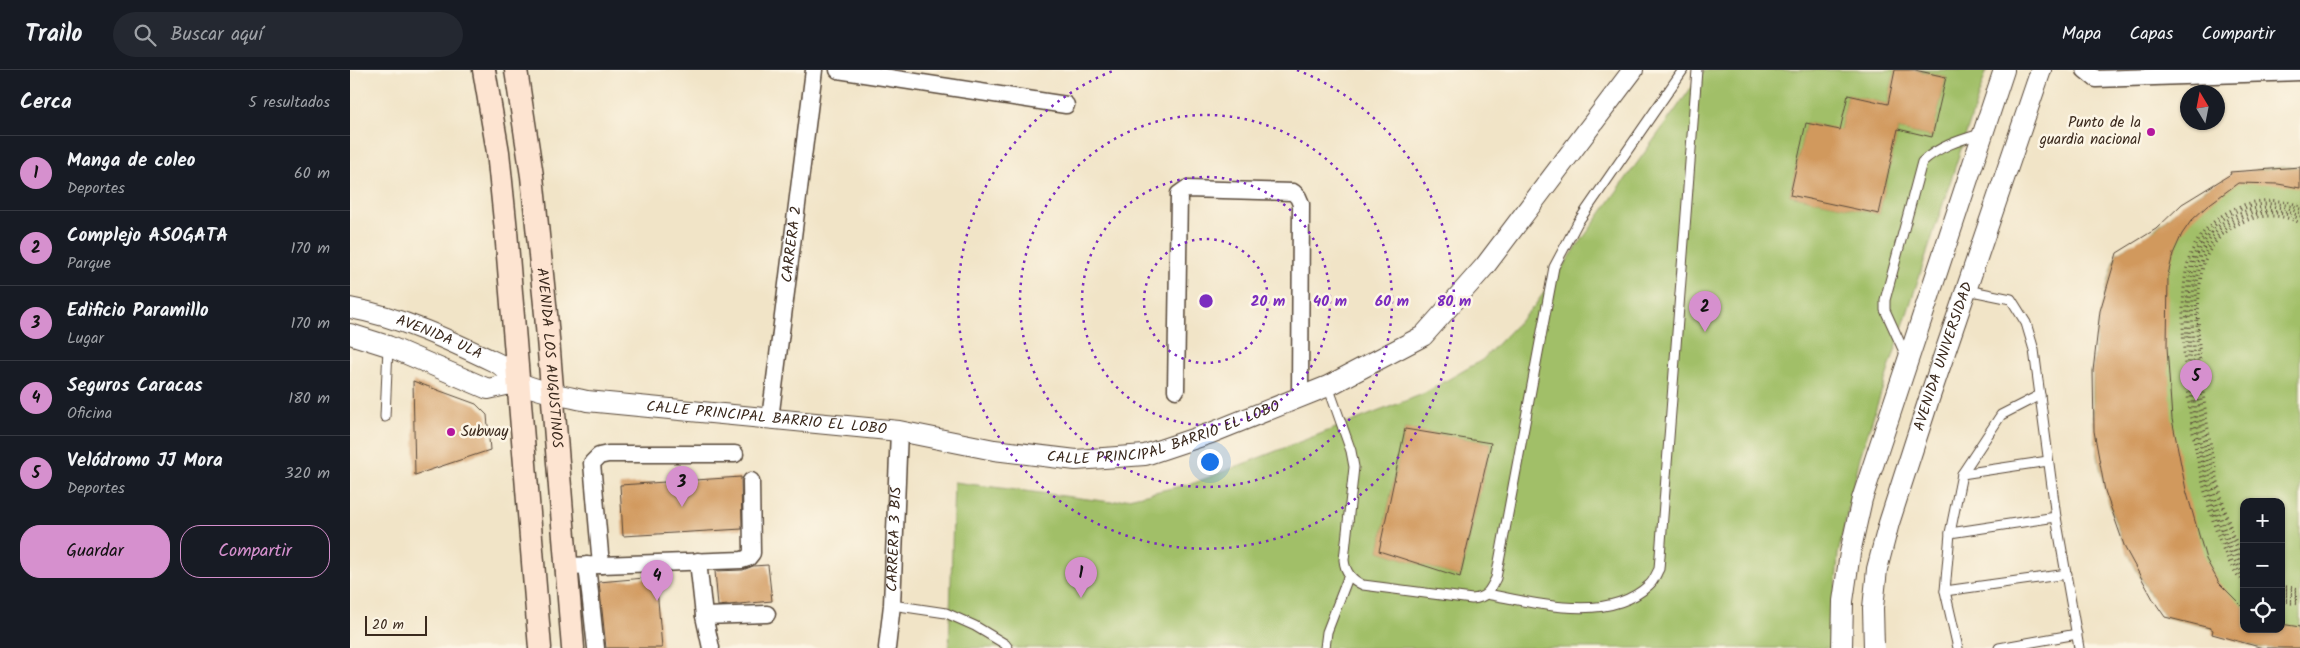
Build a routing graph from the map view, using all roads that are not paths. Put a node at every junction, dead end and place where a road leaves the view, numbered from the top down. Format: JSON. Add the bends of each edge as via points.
{"nodes":[{"id":1,"x":484,"y":70,"type":"edge"},
{"id":2,"x":516,"y":70,"type":"edge"},
{"id":3,"x":814,"y":70,"type":"edge"},
{"id":4,"x":838,"y":70,"type":"edge"},
{"id":5,"x":1633,"y":70,"type":"edge"},
{"id":6,"x":1683,"y":70,"type":"edge"},
{"id":7,"x":1698,"y":70,"type":"edge"},
{"id":8,"x":2004,"y":70,"type":"edge"},
{"id":9,"x":2041,"y":70,"type":"edge"},
{"id":10,"x":2085,"y":70,"type":"edge"},
{"id":11,"x":2300,"y":72,"type":"edge"},
{"id":12,"x":1066,"y":105,"type":"dead end"},
{"id":13,"x":1984,"y":133,"type":"junction"},
{"id":14,"x":1967,"y":290,"type":"junction"},
{"id":15,"x":350,"y":308,"type":"edge"},
{"id":16,"x":350,"y":334,"type":"edge"},
{"id":17,"x":388,"y":346,"type":"junction"},
{"id":18,"x":1907,"y":359,"type":"junction"},
{"id":19,"x":519,"y":382,"type":"junction"},
{"id":20,"x":1328,"y":386,"type":"junction"},
{"id":21,"x":1176,"y":390,"type":"dead end"},
{"id":22,"x":552,"y":393,"type":"junction"},
{"id":23,"x":2040,"y":395,"type":"junction"},
{"id":24,"x":1300,"y":397,"type":"junction"},
{"id":25,"x":385,"y":417,"type":"dead end"},
{"id":26,"x":770,"y":419,"type":"junction"},
{"id":27,"x":899,"y":431,"type":"junction"},
{"id":28,"x":735,"y":454,"type":"dead end"},
{"id":29,"x":2048,"y":461,"type":"junction"},
{"id":30,"x":1962,"y":474,"type":"junction"},
{"id":31,"x":751,"y":481,"type":"dead end"},
{"id":32,"x":2056,"y":517,"type":"junction"},
{"id":33,"x":1950,"y":533,"type":"junction"},
{"id":34,"x":698,"y":561,"type":"junction"},
{"id":35,"x":585,"y":565,"type":"junction"},
{"id":36,"x":2067,"y":574,"type":"junction"},
{"id":37,"x":1349,"y":575,"type":"junction"},
{"id":38,"x":1945,"y":591,"type":"junction"},
{"id":39,"x":1488,"y":594,"type":"junction"},
{"id":40,"x":892,"y":605,"type":"junction"},
{"id":41,"x":767,"y":614,"type":"dead end"},
{"id":42,"x":704,"y":616,"type":"junction"},
{"id":43,"x":2077,"y":634,"type":"junction"},
{"id":44,"x":540,"y":648,"type":"edge"},
{"id":45,"x":574,"y":648,"type":"edge"},
{"id":46,"x":596,"y":648,"type":"edge"},
{"id":47,"x":712,"y":648,"type":"edge"},
{"id":48,"x":887,"y":648,"type":"edge"},
{"id":49,"x":1008,"y":648,"type":"edge"},
{"id":50,"x":1325,"y":648,"type":"edge"},
{"id":51,"x":1842,"y":648,"type":"edge"},
{"id":52,"x":1874,"y":648,"type":"edge"},
{"id":53,"x":1958,"y":648,"type":"edge"},
{"id":54,"x":1998,"y":648,"type":"edge"},
{"id":55,"x":2079,"y":648,"type":"edge"}],
"edges":[{"from":1,"to":19,"type":"main road","via":[[498,152]]},
{"from":2,"to":22,"type":"main road","name":"AVENIDA LOS AUGUSTINOS","via":[[532,176]]},
{"from":3,"to":26,"type":"street","name":"CARRERA 2"},
{"from":4,"to":12,"type":"street"},
{"from":5,"to":20,"type":"street","name":"CALLE PRINCIPAL BARRIO EL LOBO","via":[[1485,266],[1423,336]]},
{"from":6,"to":39,"type":"lane","via":[[1578,222],[1554,267],[1496,578]]},
{"from":7,"to":39,"type":"lane","via":[[1659,569],[1650,584],[1632,598],[1596,607],[1554,608]]},
{"from":8,"to":13,"type":"street"},
{"from":9,"to":14,"type":"street","name":"AVENIDA UNIVERSIDAD"},
{"from":10,"to":11,"type":"street","via":[[2096,79]]},
{"from":13,"to":18,"type":"street"},
{"from":13,"to":18,"type":"lane","via":[[1950,143],[1922,162],[1885,300],[1885,310]]},
{"from":14,"to":23,"type":"lane","via":[[2011,299],[2026,323],[2034,350]]},
{"from":14,"to":52,"type":"street","name":"AVENIDA UNIVERSIDAD","via":[[1910,457],[1877,569],[1873,608]]},
{"from":15,"to":19,"type":"street","name":"AVENIDA ULA","via":[[431,333],[500,364]]},
{"from":16,"to":17,"type":"street","name":"AVENIDA ULA"},
{"from":17,"to":19,"type":"street","name":"AVENIDA ULA","via":[[488,389]]},
{"from":17,"to":25,"type":"lane"},
{"from":18,"to":51,"type":"street","via":[[1862,499],[1843,601]]},
{"from":19,"to":22,"type":"street","name":"AVENIDA ULA"},
{"from":19,"to":44,"type":"main road"},
{"from":20,"to":24,"type":"street","name":"CALLE PRINCIPAL BARRIO EL LOBO"},
{"from":20,"to":37,"type":"lane","via":[[1354,467],[1344,560]]},
{"from":21,"to":24,"type":"street","via":[[1179,194],[1186,189],[1293,192],[1301,204]]},
{"from":22,"to":26,"type":"street","name":"CALLE PRINCIPAL BARRIO EL LOBO","via":[[587,401]]},
{"from":22,"to":35,"type":"main road","name":"AVENIDA LOS AUGUSTINOS"},
{"from":23,"to":29,"type":"lane"},
{"from":23,"to":30,"type":"lane","via":[[2001,415]]},
{"from":24,"to":27,"type":"street","name":"CALLE PRINCIPAL BARRIO EL LOBO","via":[[1211,433],[1145,455],[1076,460],[994,450]]},
{"from":26,"to":27,"type":"street","name":"CALLE PRINCIPAL BARRIO EL LOBO"},
{"from":27,"to":40,"type":"street","name":"CARRERA 3 BIS"},
{"from":28,"to":35,"type":"street","via":[[599,456],[592,462]]},
{"from":29,"to":30,"type":"lane"},
{"from":29,"to":32,"type":"lane"},
{"from":30,"to":33,"type":"lane"},
{"from":31,"to":34,"type":"street","via":[[752,553],[742,560]]},
{"from":32,"to":33,"type":"lane"},
{"from":32,"to":36,"type":"lane"},
{"from":33,"to":38,"type":"lane"},
{"from":34,"to":35,"type":"street"},
{"from":34,"to":42,"type":"street"},
{"from":35,"to":45,"type":"main road","name":"AVENIDA LOS AUGUSTINOS"},
{"from":35,"to":46,"type":"street"},
{"from":36,"to":38,"type":"lane"},
{"from":36,"to":43,"type":"lane"},
{"from":37,"to":39,"type":"lane","via":[[1363,585],[1472,599]]},
{"from":37,"to":50,"type":"lane","via":[[1327,632]]},
{"from":38,"to":53,"type":"lane"},
{"from":40,"to":48,"type":"street","name":"CARRERA 3 BIS"},
{"from":40,"to":49,"type":"lane","via":[[946,613],[975,626]]},
{"from":41,"to":42,"type":"street"},
{"from":42,"to":47,"type":"street"},
{"from":43,"to":54,"type":"lane"},
{"from":43,"to":55,"type":"lane"}]}
